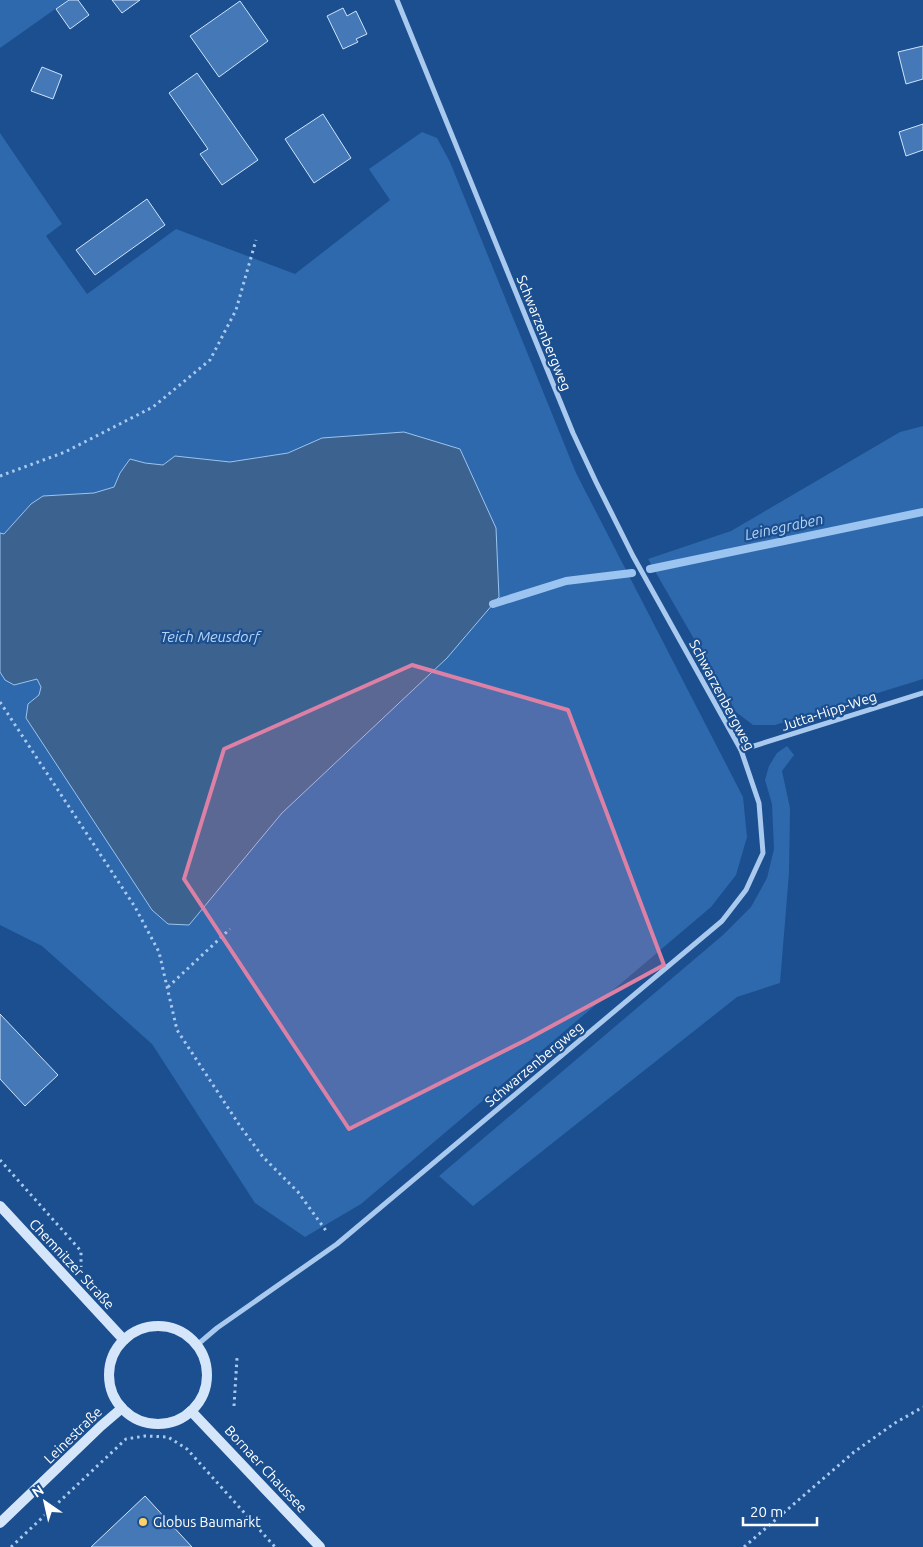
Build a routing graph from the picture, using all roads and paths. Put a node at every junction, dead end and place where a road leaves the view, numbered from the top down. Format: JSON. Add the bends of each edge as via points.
{"nodes":[{"id":1,"x":397,"y":0,"type":"edge"},
{"id":2,"x":256,"y":240,"type":"dead end"},
{"id":3,"x":0,"y":476,"type":"edge"},
{"id":4,"x":923,"y":693,"type":"edge"},
{"id":5,"x":0,"y":702,"type":"edge"},
{"id":6,"x":741,"y":750,"type":"junction"},
{"id":7,"x":230,"y":929,"type":"dead end"},
{"id":8,"x":167,"y":987,"type":"junction"},
{"id":9,"x":0,"y":1160,"type":"edge"},
{"id":10,"x":0,"y":1206,"type":"edge"},
{"id":11,"x":327,"y":1232,"type":"dead end"},
{"id":12,"x":80,"y":1251,"type":"dead end"},
{"id":13,"x":124,"y":1340,"type":"junction"},
{"id":14,"x":197,"y":1345,"type":"junction"},
{"id":15,"x":237,"y":1358,"type":"dead end"},
{"id":16,"x":234,"y":1406,"type":"dead end"},
{"id":17,"x":923,"y":1407,"type":"edge"},
{"id":18,"x":122,"y":1408,"type":"junction"},
{"id":19,"x":191,"y":1411,"type":"junction"},
{"id":20,"x":0,"y":1523,"type":"edge"},
{"id":21,"x":11,"y":1547,"type":"edge"},
{"id":22,"x":275,"y":1547,"type":"edge"},
{"id":23,"x":320,"y":1547,"type":"edge"},
{"id":24,"x":744,"y":1547,"type":"edge"}],
"edges":[{"from":1,"to":6,"type":"street","name":"Schwarzenbergweg","via":[[573,433],[633,556]]},
{"from":2,"to":3,"type":"path","via":[[236,310],[210,360],[153,407],[65,452]]},
{"from":4,"to":6,"type":"street","name":"Jutta-Hipp-Weg"},
{"from":5,"to":8,"type":"path","via":[[135,907],[159,952]]},
{"from":6,"to":14,"type":"street","name":"Schwarzenbergweg","via":[[759,802],[763,853],[746,890],[722,921],[337,1244]]},
{"from":7,"to":8,"type":"path"},
{"from":8,"to":11,"type":"path","via":[[177,1030],[263,1157],[298,1192]]},
{"from":9,"to":12,"type":"path"},
{"from":10,"to":13,"type":"main road","name":"Chemnitzer Straße"},
{"from":13,"to":14,"type":"main road","via":[[133,1333],[158,1326],[177,1330]]},
{"from":13,"to":18,"type":"main road","via":[[116,1351],[110,1371],[111,1388]]},
{"from":14,"to":19,"type":"main road","via":[[206,1368],[206,1383],[201,1399]]},
{"from":15,"to":16,"type":"path"},
{"from":17,"to":24,"type":"path","via":[[854,1452]]},
{"from":18,"to":19,"type":"main road","via":[[138,1420],[159,1424],[175,1421]]},
{"from":18,"to":20,"type":"main road","name":"Leinestraße"},
{"from":19,"to":23,"type":"main road","name":"Bornaer Chaussee"},
{"from":21,"to":22,"type":"path","via":[[126,1439],[145,1436],[168,1437],[187,1450]]}]}
